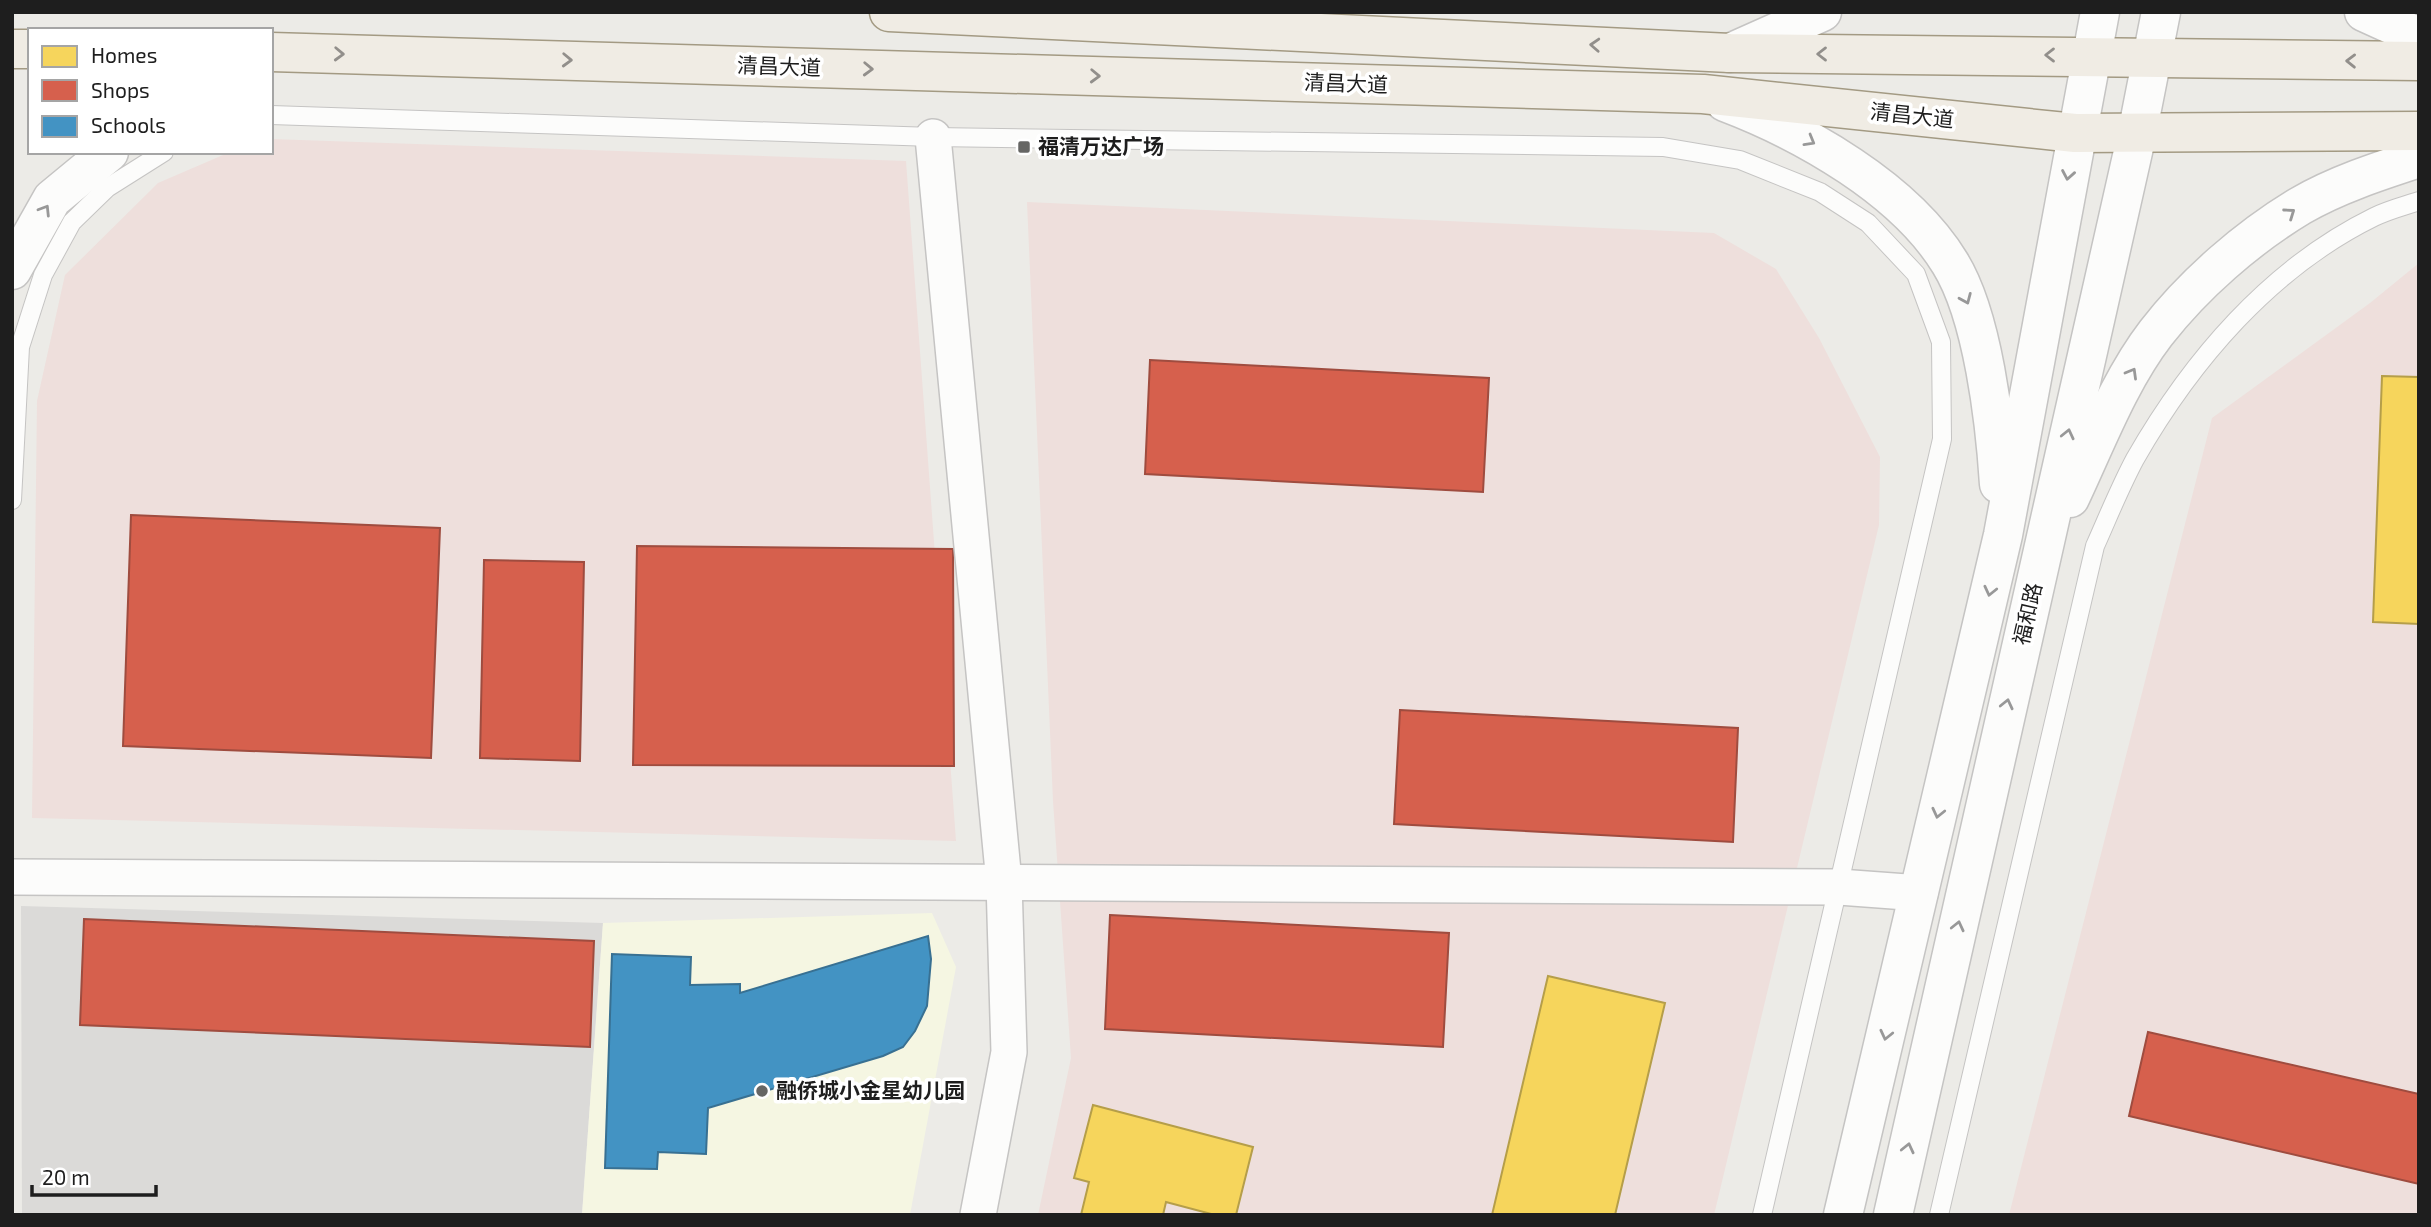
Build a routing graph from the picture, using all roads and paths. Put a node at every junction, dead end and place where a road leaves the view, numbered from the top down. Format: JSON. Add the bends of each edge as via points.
{"nodes":[{"id":1,"x":889,"y":12,"type":"edge"},
{"id":2,"x":1822,"y":12,"type":"edge"},
{"id":3,"x":2100,"y":12,"type":"edge"},
{"id":4,"x":2161,"y":12,"type":"edge"},
{"id":5,"x":2364,"y":12,"type":"edge"},
{"id":6,"x":1420,"y":24,"type":"edge"},
{"id":7,"x":2419,"y":37,"type":"edge"},
{"id":8,"x":273,"y":52,"type":"edge"},
{"id":9,"x":1730,"y":53,"type":"junction"},
{"id":10,"x":2092,"y":55,"type":"junction"},
{"id":11,"x":2152,"y":59,"type":"junction"},
{"id":12,"x":2419,"y":61,"type":"edge"},
{"id":13,"x":1703,"y":94,"type":"junction"},
{"id":14,"x":273,"y":115,"type":"edge"},
{"id":15,"x":2419,"y":131,"type":"edge"},
{"id":16,"x":2076,"y":133,"type":"junction"},
{"id":17,"x":2137,"y":134,"type":"junction"},
{"id":18,"x":933,"y":137,"type":"junction"},
{"id":19,"x":107,"y":154,"type":"edge"},
{"id":20,"x":161,"y":154,"type":"edge"},
{"id":21,"x":2419,"y":158,"type":"edge"},
{"id":22,"x":2419,"y":201,"type":"edge"},
{"id":23,"x":12,"y":270,"type":"edge"},
{"id":24,"x":12,"y":500,"type":"edge"},
{"id":25,"x":2003,"y":535,"type":"junction"},
{"id":26,"x":2038,"y":567,"type":"junction"},
{"id":27,"x":12,"y":877,"type":"edge"},
{"id":28,"x":1004,"y":882,"type":"junction"},
{"id":29,"x":1839,"y":887,"type":"junction"},
{"id":30,"x":1920,"y":893,"type":"junction"},
{"id":31,"x":978,"y":1215,"type":"edge"},
{"id":32,"x":1762,"y":1215,"type":"edge"},
{"id":33,"x":1843,"y":1215,"type":"edge"},
{"id":34,"x":1893,"y":1215,"type":"edge"},
{"id":35,"x":1939,"y":1215,"type":"edge"}],
"edges":[{"from":1,"to":6,"type":"main road"},
{"from":2,"to":9,"type":"street"},
{"from":3,"to":10,"type":"street","name":"福和路"},
{"from":4,"to":11,"type":"street","name":"福和路"},
{"from":5,"to":7,"type":"street"},
{"from":9,"to":6,"type":"main road","one_way":true},
{"from":8,"to":13,"type":"main road","name":"清昌大道","one_way":true},
{"from":10,"to":9,"type":"main road","one_way":true},
{"from":10,"to":11,"type":"main road"},
{"from":10,"to":16,"type":"street","name":"福和路"},
{"from":12,"to":11,"type":"main road","one_way":true},
{"from":11,"to":17,"type":"street","name":"福和路"},
{"from":13,"to":16,"type":"main road","name":"清昌大道"},
{"from":13,"to":25,"type":"street","one_way":true,"via":[[1777,122],[1818,145],[1912,213],[1951,263],[1973,315],[1996,444]]},
{"from":14,"to":18,"type":"lane"},
{"from":15,"to":17,"type":"main road","name":"清昌大道"},
{"from":16,"to":17,"type":"main road","name":"清昌大道"},
{"from":16,"to":25,"type":"street","name":"福和路","one_way":true},
{"from":26,"to":17,"type":"street","name":"福和路","one_way":true},
{"from":18,"to":28,"type":"street"},
{"from":18,"to":29,"type":"lane","via":[[1663,147],[1740,160],[1820,192],[1868,223],[1916,274],[1941,342],[1942,439]]},
{"from":23,"to":19,"type":"street","one_way":true,"via":[[52,199]]},
{"from":20,"to":24,"type":"lane","via":[[107,188],[72,222],[43,275],[20,347]]},
{"from":26,"to":21,"type":"street","one_way":true,"via":[[2116,401],[2155,334],[2193,291],[2301,205]]},
{"from":22,"to":35,"type":"lane","via":[[2374,216],[2305,259],[2227,329],[2176,391],[2134,461],[2095,546]]},
{"from":25,"to":30,"type":"street","name":"福和路","one_way":true},
{"from":34,"to":26,"type":"street","name":"福和路","one_way":true},
{"from":27,"to":28,"type":"street"},
{"from":28,"to":29,"type":"street"},
{"from":28,"to":31,"type":"street","via":[[1009,1052]]},
{"from":29,"to":30,"type":"street"},
{"from":29,"to":32,"type":"lane"},
{"from":30,"to":33,"type":"street","name":"福和路","one_way":true}]}
